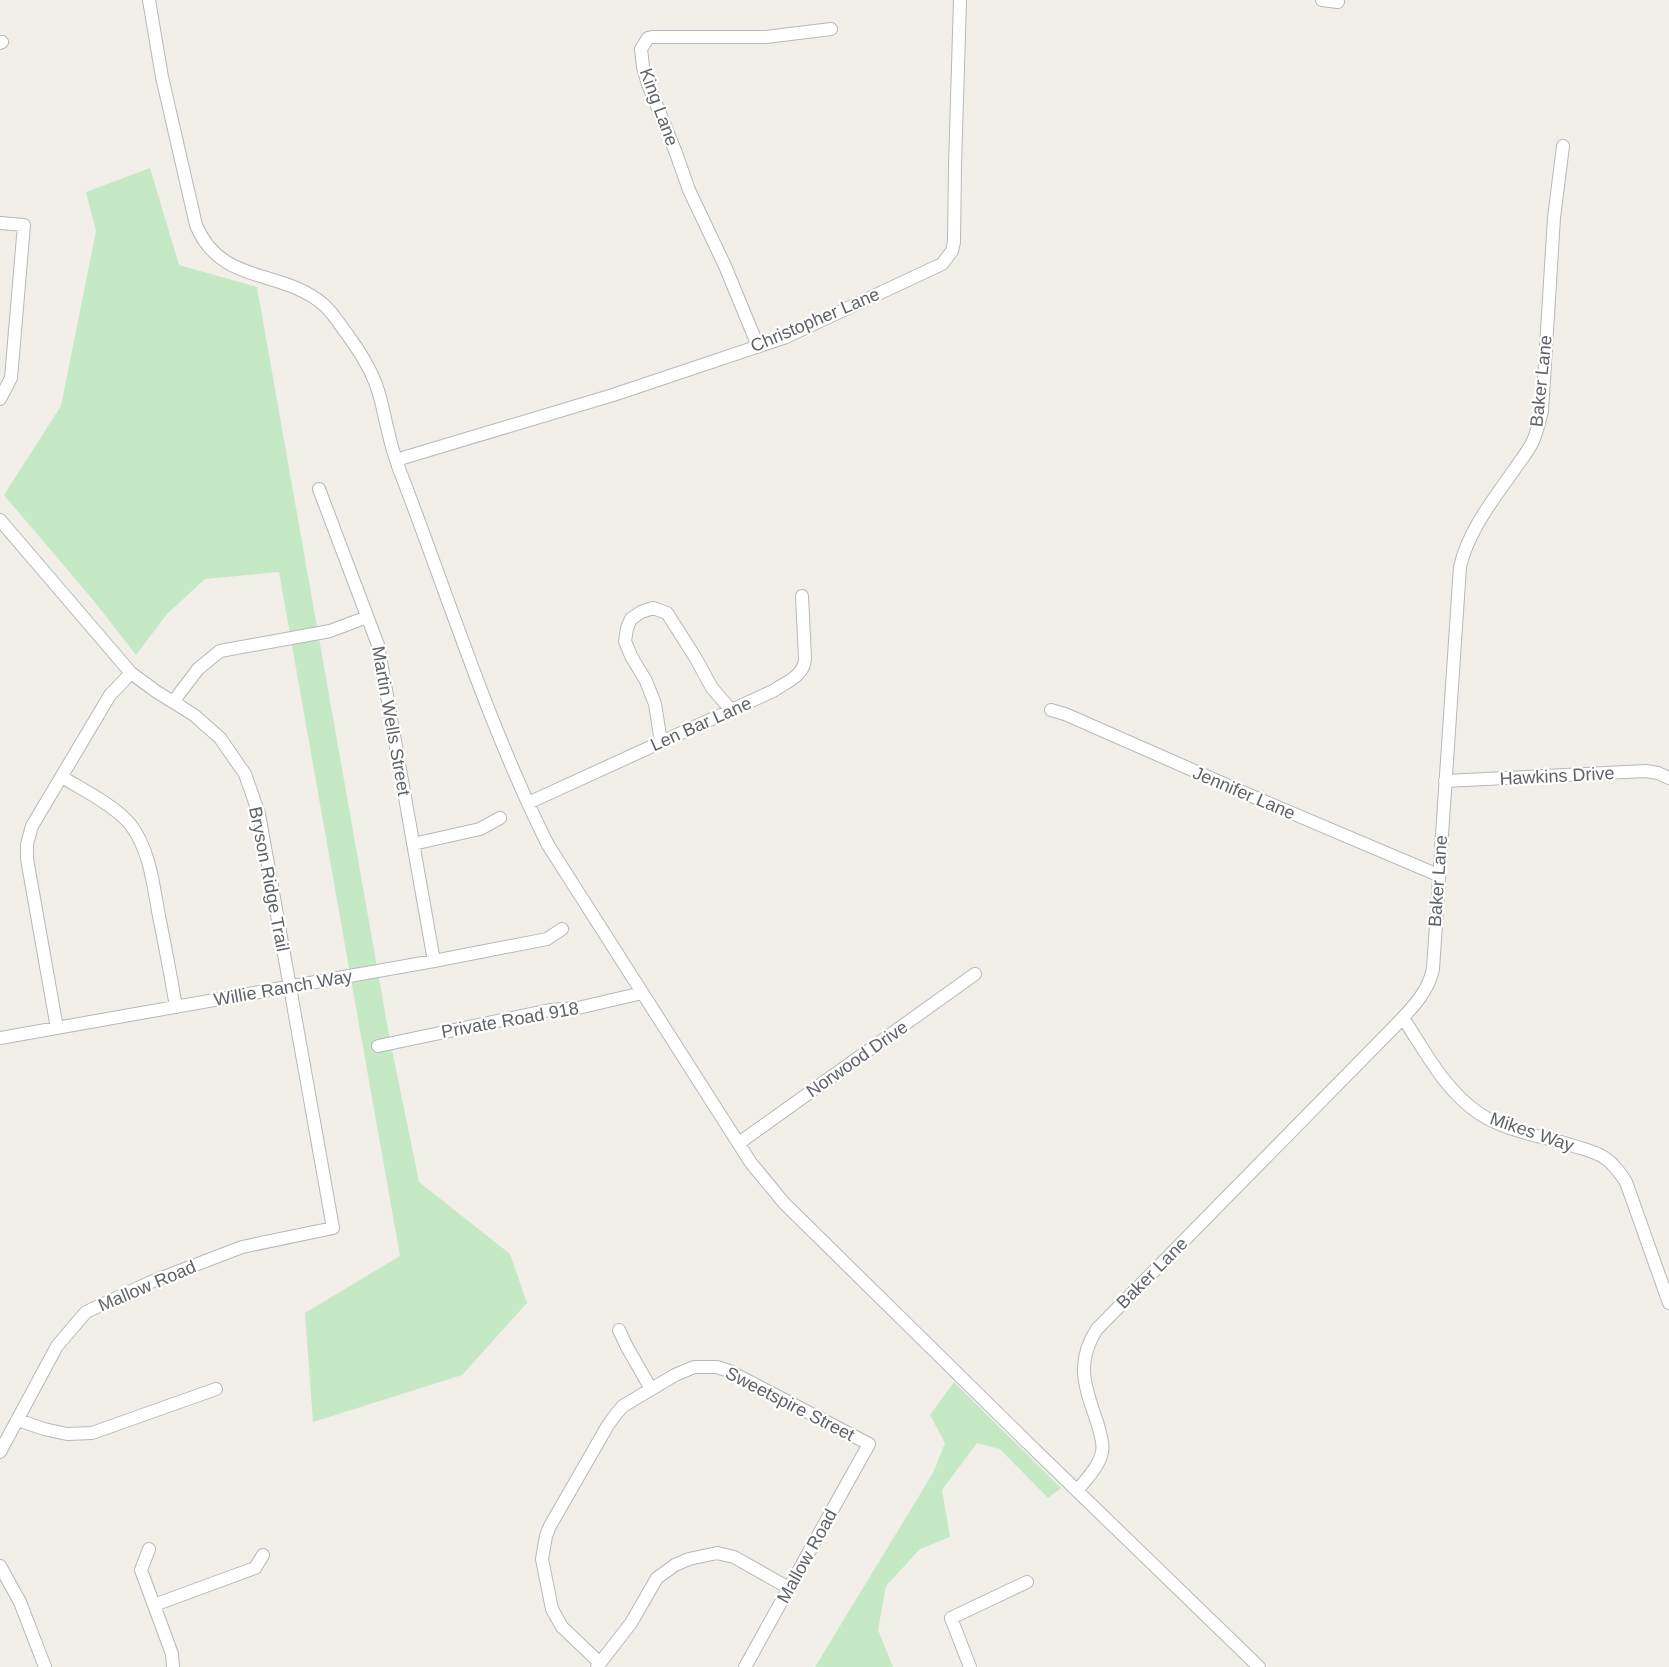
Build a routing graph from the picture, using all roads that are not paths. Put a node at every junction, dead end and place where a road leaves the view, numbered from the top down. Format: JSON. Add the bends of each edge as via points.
{"nodes":[{"id":1,"x":149,"y":0,"type":"edge"},
{"id":2,"x":960,"y":0,"type":"edge"},
{"id":3,"x":1322,"y":0,"type":"edge"},
{"id":4,"x":1338,"y":2,"type":"dead end"},
{"id":5,"x":831,"y":29,"type":"dead end"},
{"id":6,"x":1563,"y":146,"type":"dead end"},
{"id":7,"x":0,"y":223,"type":"edge"},
{"id":8,"x":758,"y":346,"type":"junction"},
{"id":9,"x":0,"y":399,"type":"edge"},
{"id":10,"x":396,"y":460,"type":"junction"},
{"id":11,"x":318,"y":489,"type":"dead end"},
{"id":12,"x":0,"y":520,"type":"edge"},
{"id":13,"x":802,"y":596,"type":"dead end"},
{"id":14,"x":367,"y":617,"type":"junction"},
{"id":15,"x":131,"y":673,"type":"junction"},
{"id":16,"x":173,"y":702,"type":"junction"},
{"id":17,"x":731,"y":710,"type":"junction"},
{"id":18,"x":1051,"y":710,"type":"dead end"},
{"id":19,"x":661,"y":742,"type":"junction"},
{"id":20,"x":62,"y":777,"type":"junction"},
{"id":21,"x":1669,"y":778,"type":"edge"},
{"id":22,"x":1445,"y":782,"type":"junction"},
{"id":23,"x":528,"y":803,"type":"junction"},
{"id":24,"x":500,"y":818,"type":"dead end"},
{"id":25,"x":413,"y":844,"type":"junction"},
{"id":26,"x":1438,"y":875,"type":"junction"},
{"id":27,"x":562,"y":929,"type":"dead end"},
{"id":28,"x":434,"y":962,"type":"junction"},
{"id":29,"x":975,"y":974,"type":"dead end"},
{"id":30,"x":290,"y":987,"type":"junction"},
{"id":31,"x":642,"y":993,"type":"junction"},
{"id":32,"x":176,"y":1007,"type":"junction"},
{"id":33,"x":1403,"y":1018,"type":"junction"},
{"id":34,"x":57,"y":1028,"type":"junction"},
{"id":35,"x":0,"y":1038,"type":"edge"},
{"id":36,"x":378,"y":1046,"type":"dead end"},
{"id":37,"x":739,"y":1143,"type":"junction"},
{"id":38,"x":333,"y":1228,"type":"joint"},
{"id":39,"x":1669,"y":1303,"type":"edge"},
{"id":40,"x":620,"y":1330,"type":"dead end"},
{"id":41,"x":216,"y":1389,"type":"dead end"},
{"id":42,"x":651,"y":1389,"type":"junction"},
{"id":43,"x":18,"y":1420,"type":"junction"},
{"id":44,"x":869,"y":1444,"type":"joint"},
{"id":45,"x":0,"y":1452,"type":"edge"},
{"id":46,"x":1077,"y":1491,"type":"junction"},
{"id":47,"x":149,"y":1549,"type":"dead end"},
{"id":48,"x":263,"y":1555,"type":"dead end"},
{"id":49,"x":0,"y":1566,"type":"edge"},
{"id":50,"x":1027,"y":1582,"type":"dead end"},
{"id":51,"x":789,"y":1588,"type":"junction"},
{"id":52,"x":153,"y":1605,"type":"junction"},
{"id":53,"x":599,"y":1665,"type":"edge"},
{"id":54,"x":45,"y":1667,"type":"edge"},
{"id":55,"x":173,"y":1667,"type":"edge"},
{"id":56,"x":745,"y":1667,"type":"edge"},
{"id":57,"x":970,"y":1667,"type":"edge"},
{"id":58,"x":1258,"y":1667,"type":"edge"}],
"edges":[{"from":1,"to":10,"type":"street","via":[[162,76],[201,237],[223,261],[302,290],[334,315],[370,370]]},
{"from":2,"to":8,"type":"street","name":"Christopher Lane","via":[[954,242],[948,258],[939,266],[786,337]]},
{"from":3,"to":4,"type":"street"},
{"from":5,"to":8,"type":"street","name":"King Lane","via":[[766,37],[652,36],[641,49],[648,84],[689,190]]},
{"from":6,"to":22,"type":"street","name":"Baker Lane","via":[[1554,218],[1542,411],[1532,443],[1483,515],[1464,551]]},
{"from":7,"to":9,"type":"street","via":[[24,225],[11,378]]},
{"from":8,"to":10,"type":"street","name":"Christopher Lane","via":[[613,395]]},
{"from":10,"to":23,"type":"street"},
{"from":11,"to":14,"type":"street","name":"Martin Wells Street"},
{"from":12,"to":15,"type":"street","name":"Bryson Ridge Trail"},
{"from":13,"to":17,"type":"street","name":"Len Bar Lane","via":[[805,666],[800,674],[773,691]]},
{"from":14,"to":16,"type":"street","via":[[330,631],[220,651],[198,669]]},
{"from":14,"to":25,"type":"street","name":"Martin Wells Street","via":[[378,645]]},
{"from":15,"to":16,"type":"street","name":"Bryson Ridge Trail"},
{"from":15,"to":20,"type":"street","via":[[110,694]]},
{"from":16,"to":30,"type":"street","name":"Bryson Ridge Trail","via":[[220,738],[245,774],[259,814]]},
{"from":17,"to":19,"type":"street","name":"Len Bar Lane"},
{"from":17,"to":19,"type":"street","via":[[712,688],[667,614],[654,608],[641,612],[631,620],[625,641],[655,704]]},
{"from":18,"to":26,"type":"street","name":"Jennifer Lane"},
{"from":19,"to":23,"type":"street","name":"Len Bar Lane"},
{"from":20,"to":32,"type":"street","via":[[117,813],[142,842]]},
{"from":20,"to":34,"type":"street","via":[[32,826],[27,844]]},
{"from":21,"to":22,"type":"street","name":"Hawkins Drive","via":[[1646,771]]},
{"from":22,"to":26,"type":"street","name":"Baker Lane"},
{"from":23,"to":31,"type":"street","via":[[548,845]]},
{"from":24,"to":25,"type":"street","via":[[480,829]]},
{"from":25,"to":28,"type":"street","name":"Martin Wells Street"},
{"from":26,"to":33,"type":"street","name":"Baker Lane","via":[[1432,974],[1422,995]]},
{"from":27,"to":28,"type":"street","name":"Willie Ranch Way","via":[[547,939]]},
{"from":28,"to":30,"type":"street","name":"Willie Ranch Way"},
{"from":29,"to":37,"type":"street","name":"Norwood Drive"},
{"from":30,"to":32,"type":"street","name":"Willie Ranch Way"},
{"from":30,"to":38,"type":"street","name":"Bryson Ridge Trail"},
{"from":31,"to":36,"type":"street","name":"Private Road 918"},
{"from":31,"to":37,"type":"street"},
{"from":32,"to":34,"type":"street","name":"Willie Ranch Way"},
{"from":33,"to":39,"type":"street","name":"Mikes Way","via":[[1452,1090],[1479,1113],[1512,1129],[1599,1155],[1617,1169],[1626,1182]]},
{"from":33,"to":46,"type":"street","name":"Baker Lane","via":[[1097,1329],[1086,1350],[1083,1374],[1102,1440],[1102,1454]]},
{"from":34,"to":35,"type":"street","name":"Willie Ranch Way"},
{"from":37,"to":46,"type":"street","via":[[784,1203]]},
{"from":38,"to":43,"type":"street","name":"Mallow Road","via":[[243,1247],[86,1312],[57,1346]]},
{"from":40,"to":42,"type":"street"},
{"from":41,"to":43,"type":"street","via":[[92,1432],[67,1434]]},
{"from":42,"to":44,"type":"street","name":"Sweetspire Street","via":[[694,1367],[717,1367]]},
{"from":42,"to":53,"type":"street","name":"Sweetspire Street","via":[[623,1406],[608,1425],[550,1526],[543,1549],[556,1618]]},
{"from":43,"to":45,"type":"street","name":"Mallow Road"},
{"from":44,"to":51,"type":"street","name":"Mallow Road"},
{"from":46,"to":58,"type":"street"},
{"from":47,"to":52,"type":"street","via":[[141,1570]]},
{"from":48,"to":52,"type":"street","via":[[255,1568]]},
{"from":49,"to":54,"type":"street","via":[[20,1602]]},
{"from":50,"to":57,"type":"street","via":[[951,1618]]},
{"from":51,"to":53,"type":"street","via":[[734,1557],[717,1553],[689,1559],[657,1578],[631,1623]]},
{"from":51,"to":56,"type":"street","name":"Mallow Road"},
{"from":52,"to":55,"type":"street","via":[[172,1654]]}]}
